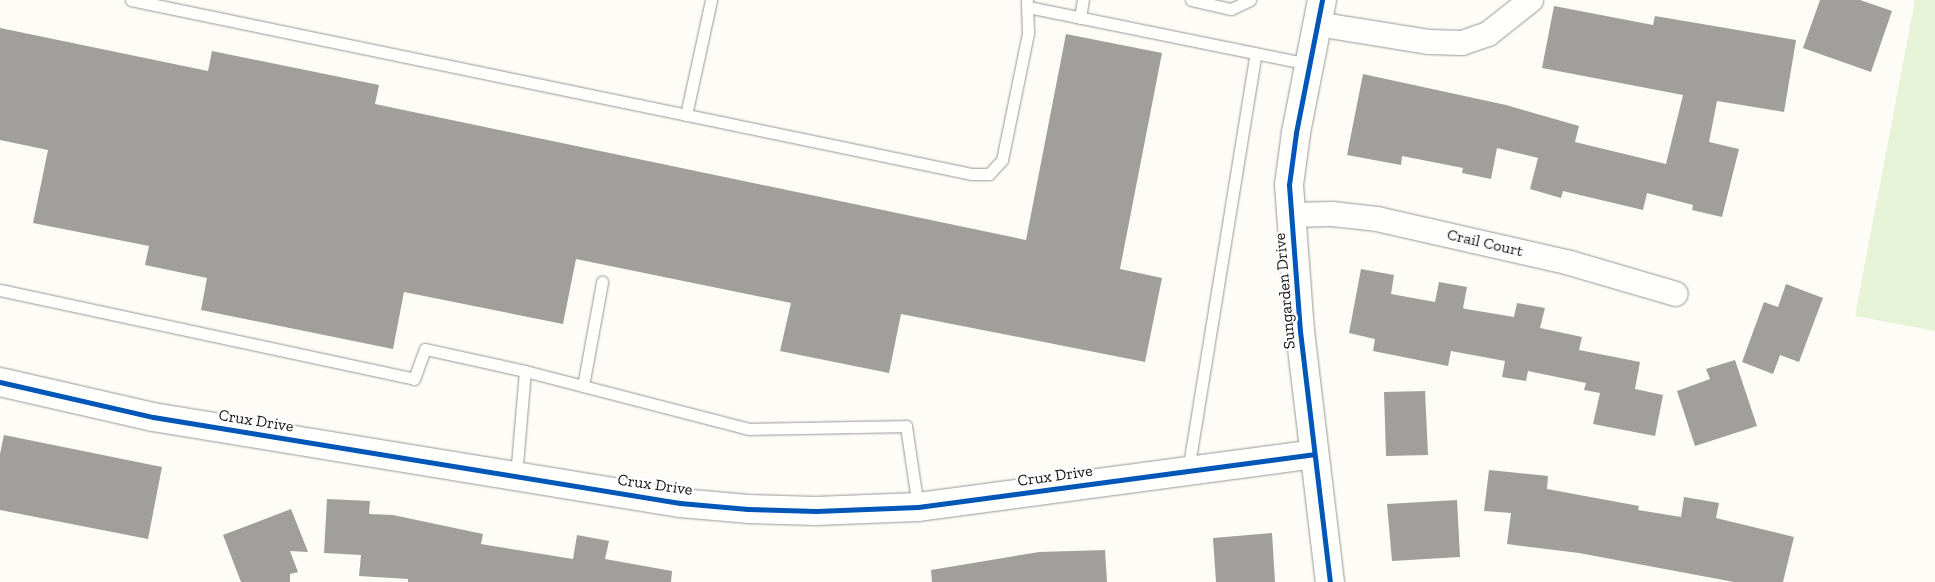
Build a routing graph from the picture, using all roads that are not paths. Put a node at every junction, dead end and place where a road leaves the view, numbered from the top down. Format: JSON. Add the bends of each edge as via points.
{"nodes":[{"id":1,"x":131,"y":0,"type":"edge"},
{"id":2,"x":711,"y":0,"type":"edge"},
{"id":3,"x":1083,"y":0,"type":"edge"},
{"id":4,"x":1191,"y":0,"type":"edge"},
{"id":5,"x":1250,"y":0,"type":"edge"},
{"id":6,"x":1531,"y":0,"type":"edge"},
{"id":7,"x":1027,"y":4,"type":"edge"},
{"id":8,"x":1320,"y":12,"type":"edge"},
{"id":9,"x":1080,"y":18,"type":"junction"},
{"id":10,"x":1256,"y":53,"type":"junction"},
{"id":11,"x":1309,"y":64,"type":"junction"},
{"id":12,"x":686,"y":115,"type":"junction"},
{"id":13,"x":1291,"y":215,"type":"junction"},
{"id":14,"x":602,"y":282,"type":"dead end"},
{"id":15,"x":0,"y":290,"type":"edge"},
{"id":16,"x":1676,"y":294,"type":"dead end"},
{"id":17,"x":525,"y":371,"type":"junction"},
{"id":18,"x":0,"y":382,"type":"edge"},
{"id":19,"x":583,"y":386,"type":"junction"},
{"id":20,"x":1313,"y":454,"type":"junction"},
{"id":21,"x":1188,"y":471,"type":"junction"},
{"id":22,"x":516,"y":476,"type":"junction"},
{"id":23,"x":918,"y":507,"type":"junction"},
{"id":24,"x":1330,"y":582,"type":"edge"}],
"edges":[{"from":1,"to":12,"type":"lane"},
{"from":2,"to":12,"type":"lane"},
{"from":3,"to":9,"type":"lane"},
{"from":4,"to":5,"type":"lane","via":[[1231,9]]},
{"from":6,"to":8,"type":"street","via":[[1488,34],[1462,43],[1430,42]]},
{"from":7,"to":9,"type":"lane"},
{"from":7,"to":12,"type":"lane","via":[[1028,34],[1002,160],[989,174],[972,174]]},
{"from":8,"to":11,"type":"street","name":"Sungarden Drive"},
{"from":9,"to":10,"type":"lane"},
{"from":10,"to":11,"type":"lane"},
{"from":10,"to":21,"type":"lane"},
{"from":11,"to":13,"type":"street","name":"Sungarden Drive","via":[[1289,185]]},
{"from":13,"to":16,"type":"street","name":"Crail Court","via":[[1332,214],[1377,219],[1570,263]]},
{"from":13,"to":20,"type":"street","name":"Sungarden Drive"},
{"from":14,"to":19,"type":"lane"},
{"from":15,"to":17,"type":"lane","via":[[414,379],[425,349]]},
{"from":17,"to":19,"type":"lane"},
{"from":17,"to":22,"type":"lane"},
{"from":18,"to":22,"type":"street","name":"Crux Drive","via":[[153,417]]},
{"from":19,"to":23,"type":"lane","via":[[750,429],[906,426]]},
{"from":20,"to":21,"type":"street","name":"Crux Drive"},
{"from":20,"to":24,"type":"street","name":"Sungarden Drive"},
{"from":21,"to":23,"type":"street","name":"Crux Drive"},
{"from":22,"to":23,"type":"street","name":"Crux Drive","via":[[680,503],[816,510]]}]}
